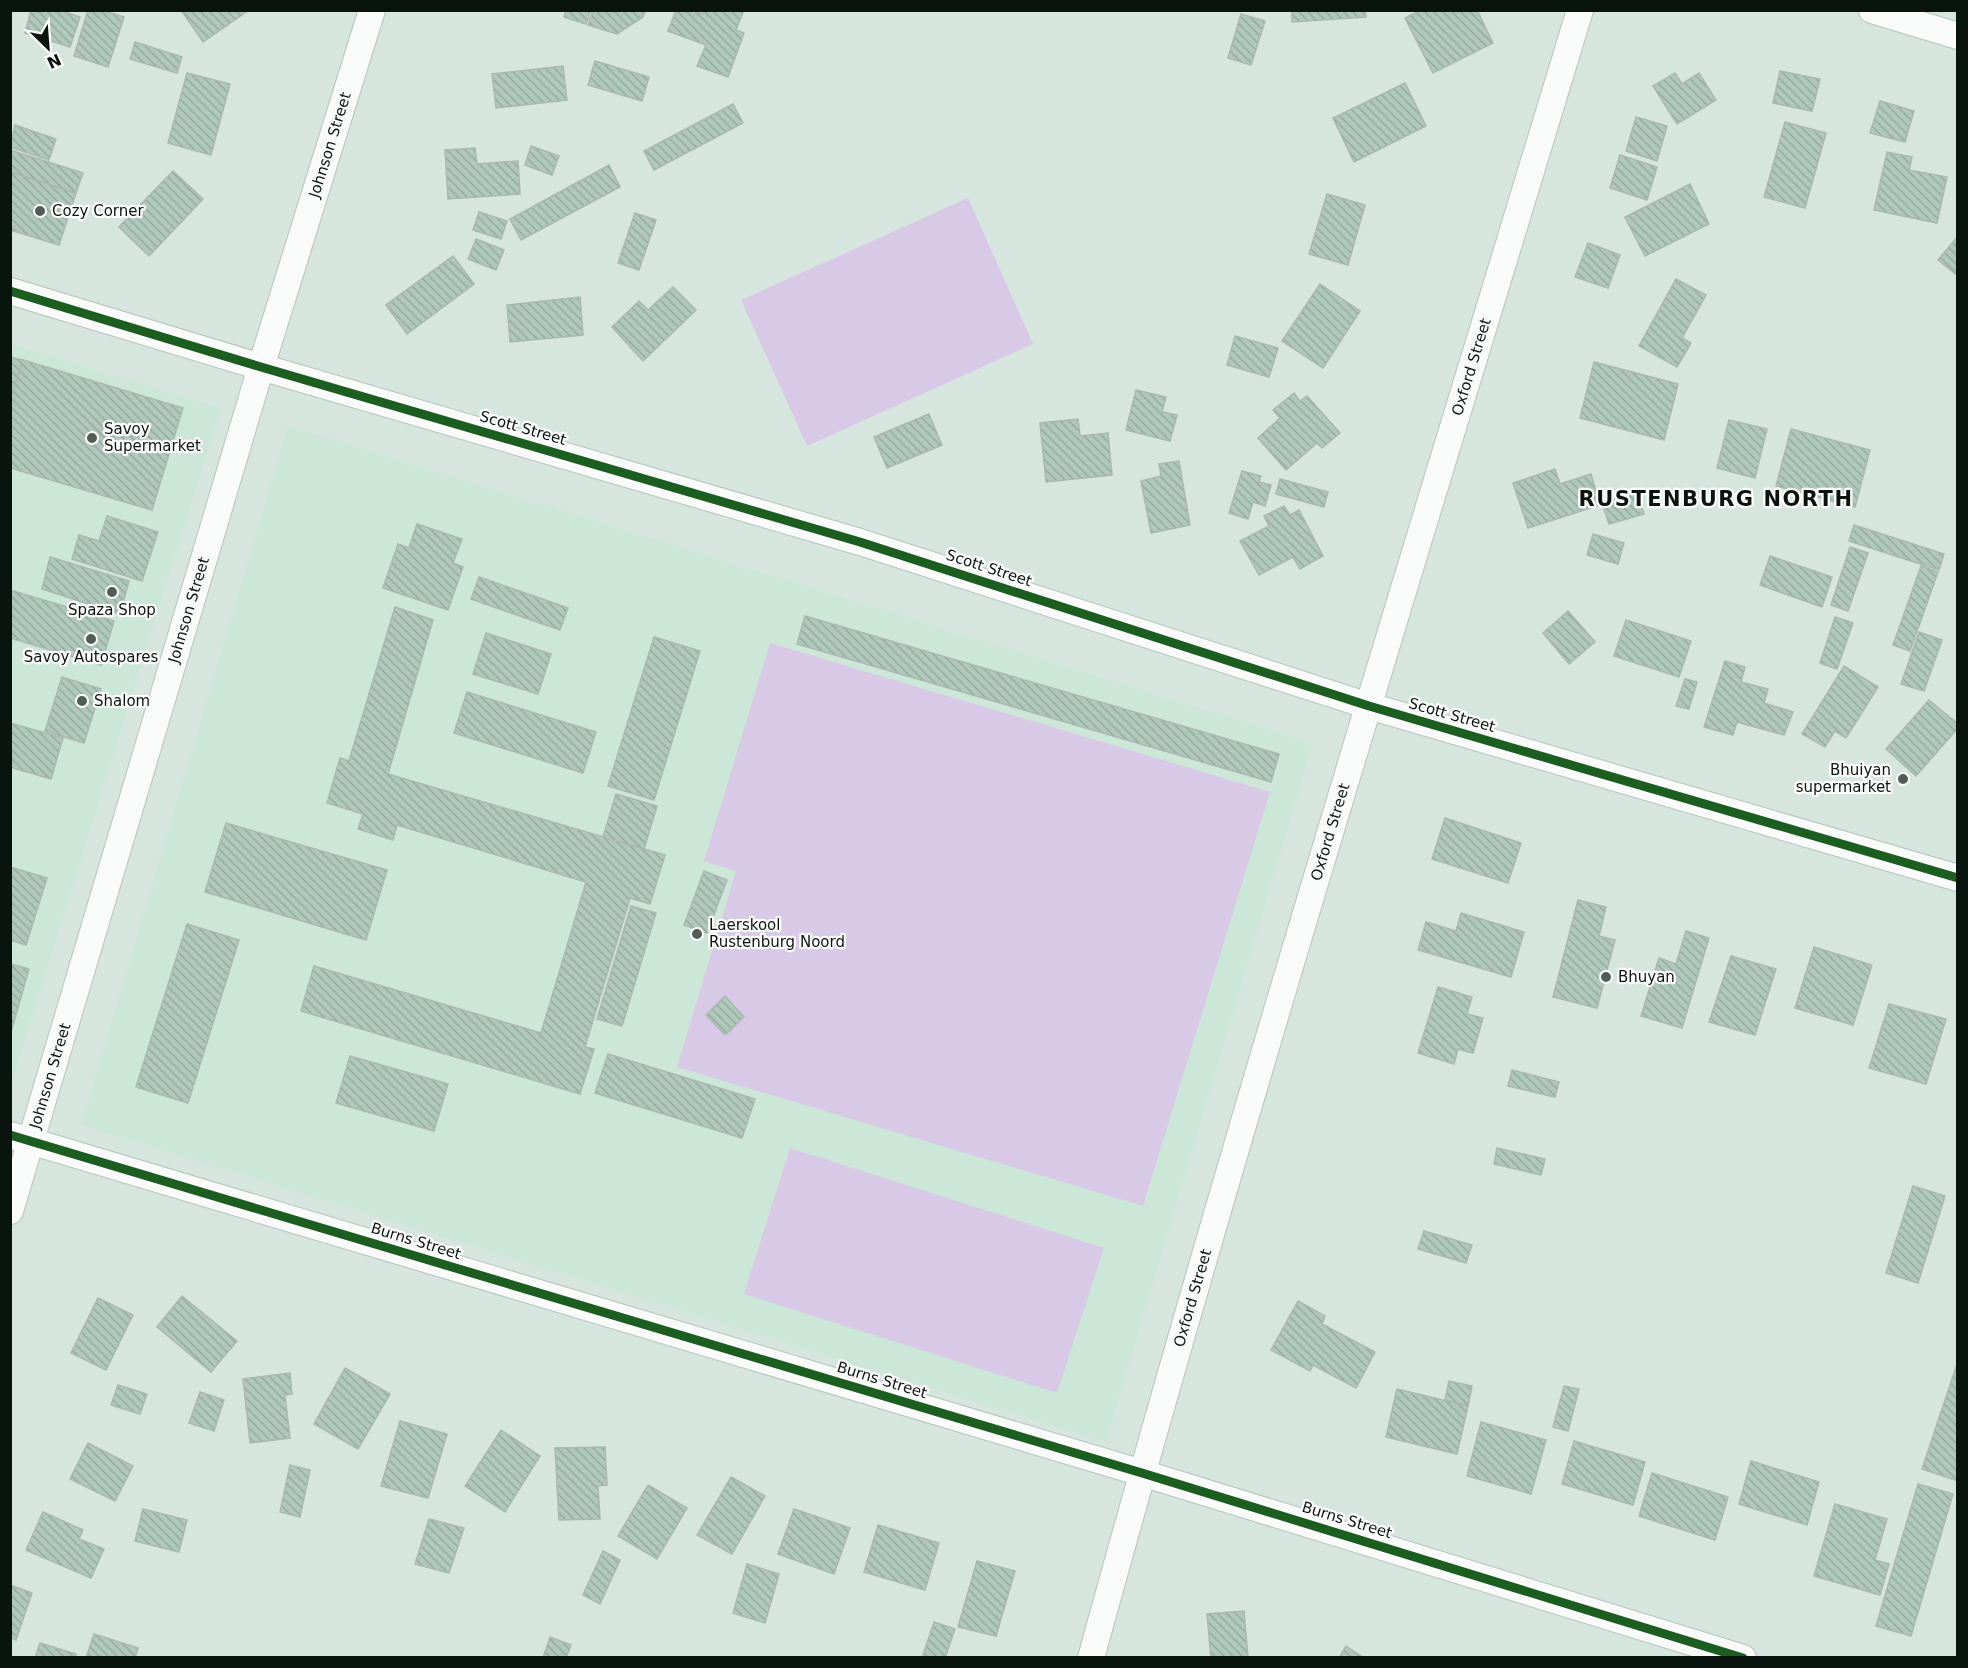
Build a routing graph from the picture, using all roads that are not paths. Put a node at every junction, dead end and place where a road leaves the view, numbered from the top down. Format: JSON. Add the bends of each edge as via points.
{"nodes":[{"id":1,"x":372,"y":10,"type":"edge"},
{"id":2,"x":1580,"y":10,"type":"edge"},
{"id":3,"x":1872,"y":10,"type":"edge"},
{"id":4,"x":1958,"y":36,"type":"edge"},
{"id":5,"x":10,"y":291,"type":"edge"},
{"id":6,"x":261,"y":367,"type":"junction"},
{"id":7,"x":1369,"y":706,"type":"junction"},
{"id":8,"x":1958,"y":878,"type":"edge"},
{"id":9,"x":22,"y":1139,"type":"edge"},
{"id":10,"x":10,"y":1210,"type":"edge"},
{"id":11,"x":1142,"y":1473,"type":"junction"},
{"id":12,"x":1091,"y":1658,"type":"edge"},
{"id":13,"x":1743,"y":1658,"type":"edge"}],
"edges":[{"from":1,"to":6,"type":"street","name":"Johnson Street"},
{"from":2,"to":7,"type":"street","name":"Oxford Street"},
{"from":3,"to":4,"type":"street"},
{"from":5,"to":6,"type":"street","name":"Scott Street"},
{"from":6,"to":7,"type":"street","name":"Scott Street","via":[[860,542]]},
{"from":6,"to":9,"type":"street","name":"Johnson Street"},
{"from":7,"to":8,"type":"street","name":"Scott Street"},
{"from":7,"to":11,"type":"street","name":"Oxford Street"},
{"from":9,"to":10,"type":"street","name":"Johnson Street"},
{"from":9,"to":11,"type":"street","name":"Burns Street"},
{"from":11,"to":12,"type":"street","name":"Oxford Street"},
{"from":11,"to":13,"type":"street","name":"Burns Street"}]}
